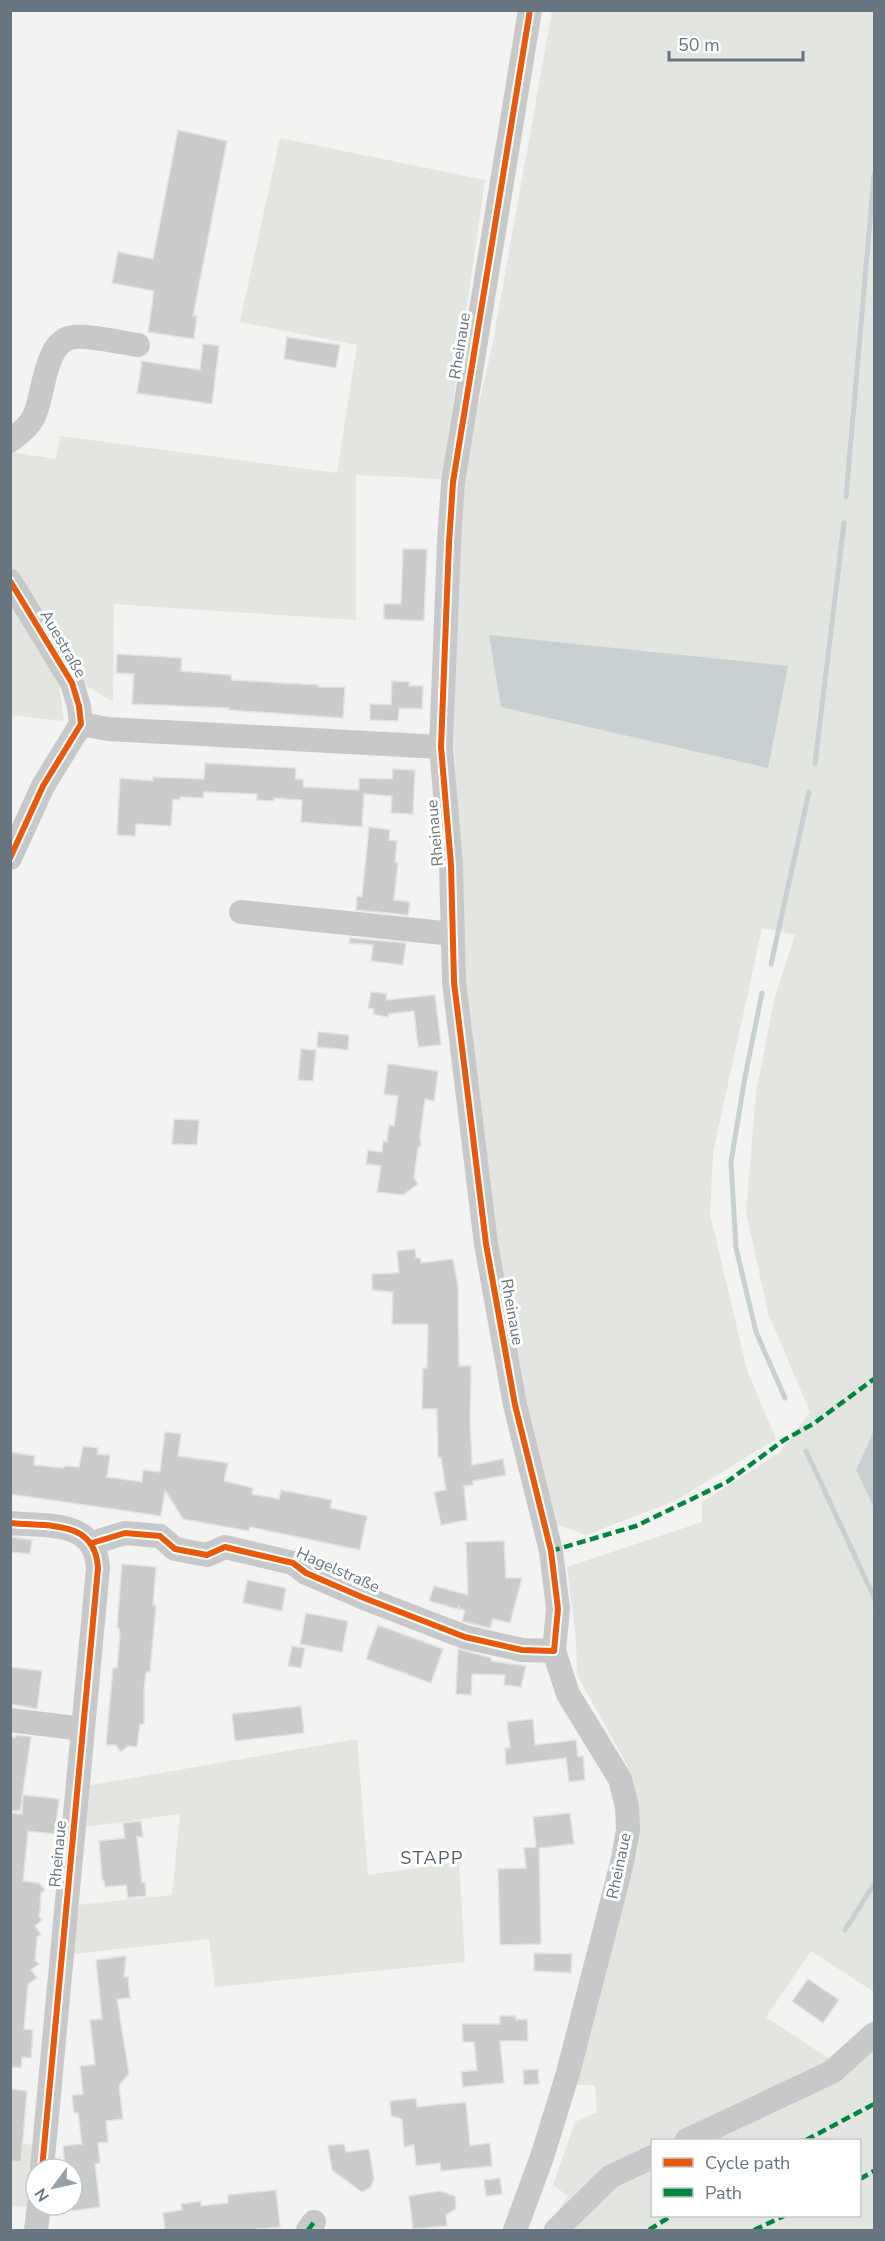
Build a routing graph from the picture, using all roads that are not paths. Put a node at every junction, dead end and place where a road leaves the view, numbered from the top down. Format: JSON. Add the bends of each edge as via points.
{"nodes":[{"id":1,"x":530,"y":10,"type":"edge"},
{"id":2,"x":138,"y":345,"type":"dead end"},
{"id":3,"x":10,"y":441,"type":"edge"},
{"id":4,"x":10,"y":582,"type":"edge"},
{"id":5,"x":81,"y":724,"type":"junction"},
{"id":6,"x":441,"y":747,"type":"junction"},
{"id":7,"x":10,"y":858,"type":"edge"},
{"id":8,"x":242,"y":912,"type":"dead end"},
{"id":9,"x":453,"y":934,"type":"junction"},
{"id":10,"x":10,"y":1523,"type":"edge"},
{"id":11,"x":92,"y":1543,"type":"junction"},
{"id":12,"x":554,"y":1651,"type":"junction"},
{"id":13,"x":10,"y":1720,"type":"edge"},
{"id":14,"x":83,"y":1728,"type":"junction"},
{"id":15,"x":874,"y":2034,"type":"edge"},
{"id":16,"x":689,"y":2139,"type":"edge"},
{"id":17,"x":43,"y":2157,"type":"edge"},
{"id":18,"x":651,"y":2157,"type":"edge"},
{"id":19,"x":515,"y":2230,"type":"edge"},
{"id":20,"x":556,"y":2230,"type":"edge"}],
"edges":[{"from":1,"to":6,"type":"street","name":"Rheinaue","via":[[453,482]]},
{"from":2,"to":3,"type":"street","via":[[74,337],[63,340],[53,352],[35,415],[27,428]]},
{"from":4,"to":5,"type":"street","name":"Auestraße","via":[[72,683]]},
{"from":5,"to":6,"type":"street","via":[[108,729]]},
{"from":5,"to":7,"type":"street","via":[[43,786]]},
{"from":6,"to":9,"type":"street","name":"Rheinaue"},
{"from":8,"to":9,"type":"street"},
{"from":9,"to":12,"type":"street","name":"Rheinaue","via":[[454,982],[486,1244],[515,1405],[551,1551],[558,1609]]},
{"from":10,"to":11,"type":"street","via":[[74,1530]]},
{"from":11,"to":12,"type":"street","name":"Hagelstraße","via":[[125,1533],[160,1536],[175,1549],[207,1555],[225,1547],[248,1552],[293,1563],[306,1573],[364,1598],[465,1637],[522,1650]]},
{"from":11,"to":14,"type":"street","name":"Rheinaue","via":[[98,1568]]},
{"from":12,"to":19,"type":"street","name":"Rheinaue","via":[[568,1694],[620,1779],[628,1830],[568,2073]]},
{"from":13,"to":14,"type":"street"},
{"from":14,"to":17,"type":"street","name":"Rheinaue"},
{"from":15,"to":16,"type":"street","via":[[832,2072]]},
{"from":18,"to":20,"type":"street","via":[[610,2177]]}]}
